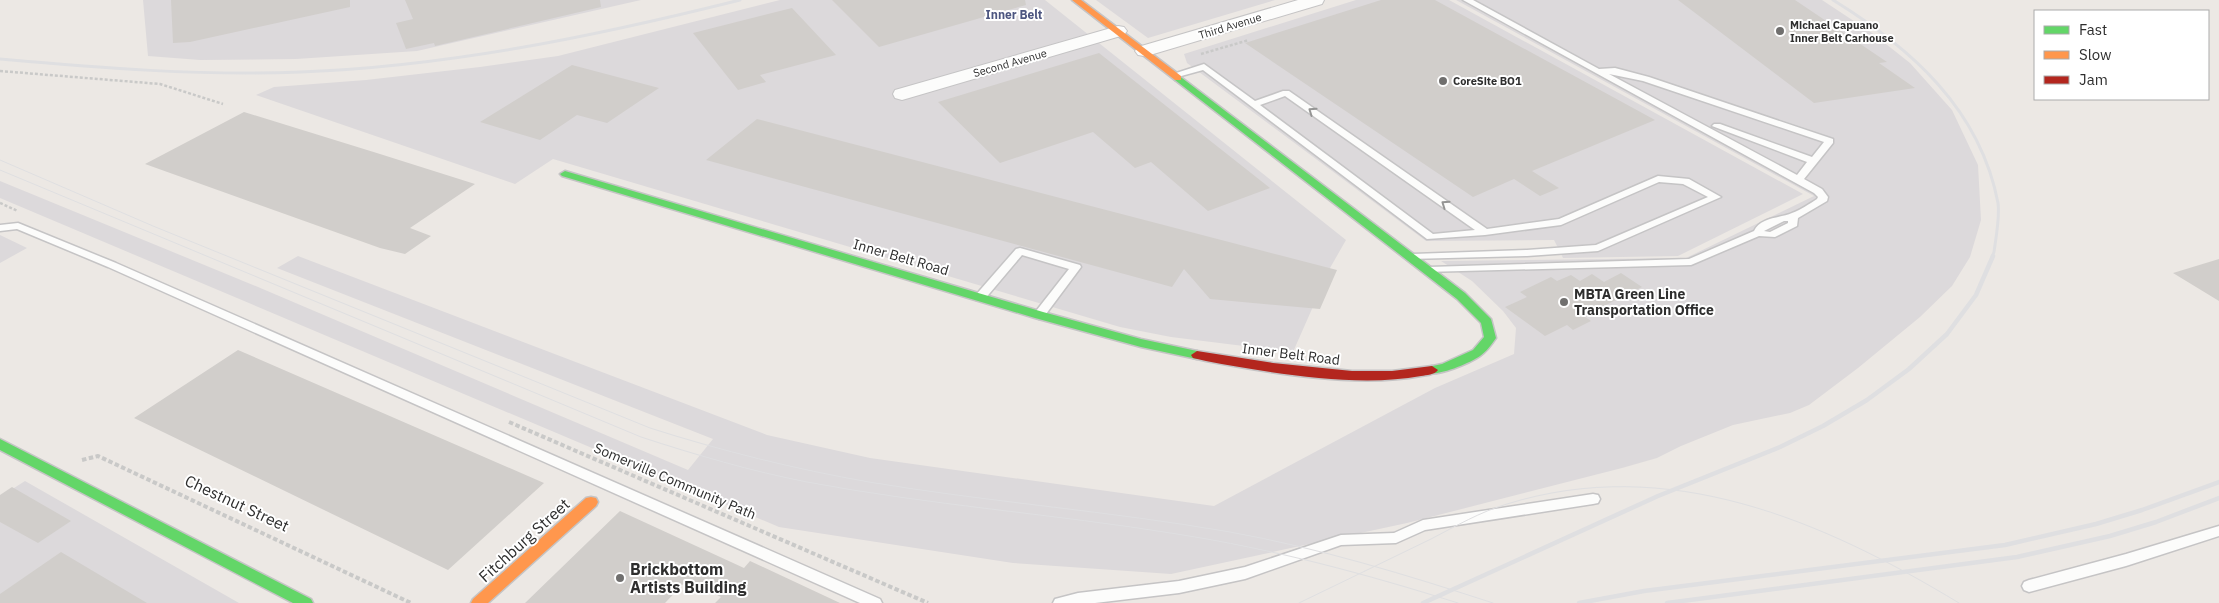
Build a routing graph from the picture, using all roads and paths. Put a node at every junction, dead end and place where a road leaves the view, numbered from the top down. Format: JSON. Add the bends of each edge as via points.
{"nodes":[{"id":1,"x":1076,"y":0,"type":"edge"},
{"id":2,"x":1316,"y":0,"type":"edge"},
{"id":3,"x":1467,"y":0,"type":"edge"},
{"id":4,"x":1118,"y":31,"type":"junction"},
{"id":5,"x":1144,"y":51,"type":"junction"},
{"id":6,"x":0,"y":71,"type":"edge"},
{"id":7,"x":1598,"y":72,"type":"junction"},
{"id":8,"x":1174,"y":75,"type":"junction"},
{"id":9,"x":902,"y":94,"type":"dead end"},
{"id":10,"x":223,"y":104,"type":"dead end"},
{"id":11,"x":1254,"y":104,"type":"junction"},
{"id":12,"x":1717,"y":126,"type":"dead end"},
{"id":13,"x":1814,"y":161,"type":"junction"},
{"id":14,"x":565,"y":174,"type":"dead end"},
{"id":15,"x":1798,"y":180,"type":"junction"},
{"id":16,"x":0,"y":228,"type":"edge"},
{"id":17,"x":1485,"y":232,"type":"junction"},
{"id":18,"x":1410,"y":257,"type":"junction"},
{"id":19,"x":1427,"y":270,"type":"junction"},
{"id":20,"x":980,"y":296,"type":"junction"},
{"id":21,"x":1039,"y":314,"type":"junction"},
{"id":22,"x":503,"y":419,"type":"dead end"},
{"id":23,"x":0,"y":444,"type":"edge"},
{"id":24,"x":80,"y":461,"type":"dead end"},
{"id":25,"x":1593,"y":499,"type":"dead end"},
{"id":26,"x":591,"y":502,"type":"dead end"},
{"id":27,"x":2219,"y":531,"type":"edge"},
{"id":28,"x":2029,"y":586,"type":"dead end"},
{"id":29,"x":306,"y":603,"type":"edge"},
{"id":30,"x":411,"y":603,"type":"edge"},
{"id":31,"x":478,"y":603,"type":"edge"},
{"id":32,"x":875,"y":603,"type":"edge"},
{"id":33,"x":928,"y":603,"type":"edge"},
{"id":34,"x":1060,"y":603,"type":"edge"}],
"edges":[{"from":1,"to":4,"type":"street","name":"Inner Belt Road"},
{"from":2,"to":5,"type":"street","name":"Third Avenue"},
{"from":3,"to":7,"type":"lane"},
{"from":4,"to":5,"type":"street","name":"Inner Belt Road"},
{"from":4,"to":9,"type":"street","name":"Second Avenue"},
{"from":5,"to":8,"type":"street","name":"Inner Belt Road"},
{"from":6,"to":10,"type":"path","via":[[160,84]]},
{"from":7,"to":13,"type":"lane","via":[[1615,71],[1646,79],[1830,141]]},
{"from":7,"to":15,"type":"lane"},
{"from":8,"to":11,"type":"lane","via":[[1204,68]]},
{"from":8,"to":18,"type":"street","name":"Inner Belt Road"},
{"from":11,"to":17,"type":"lane","via":[[1431,237]]},
{"from":17,"to":11,"type":"lane","one_way":true,"via":[[1286,93]]},
{"from":12,"to":13,"type":"lane"},
{"from":13,"to":15,"type":"lane"},
{"from":14,"to":20,"type":"street","name":"Inner Belt Road"},
{"from":15,"to":19,"type":"lane","via":[[1818,191],[1822,201],[1793,217],[1793,224],[1771,235],[1758,233],[1691,262]]},
{"from":16,"to":32,"type":"lane","via":[[18,226],[112,265]]},
{"from":17,"to":18,"type":"lane","via":[[1561,222],[1658,179],[1685,181],[1716,197],[1598,248]]},
{"from":18,"to":19,"type":"street","name":"Inner Belt Road"},
{"from":19,"to":21,"type":"street","name":"Inner Belt Road","via":[[1461,296],[1487,322],[1490,338],[1477,353],[1444,367],[1415,374],[1377,377],[1332,375],[1209,358]]},
{"from":20,"to":21,"type":"street","name":"Inner Belt Road"},
{"from":20,"to":21,"type":"lane","via":[[1020,251],[1076,268]]},
{"from":22,"to":33,"type":"path","name":"Somerville Community Path"},
{"from":23,"to":29,"type":"street"},
{"from":24,"to":30,"type":"path","name":"Chestnut Street","via":[[98,456]]},
{"from":25,"to":34,"type":"lane","via":[[1423,525],[1396,538],[1341,540],[1245,573],[1179,588]]},
{"from":26,"to":31,"type":"street","name":"Fitchburg Street"},
{"from":27,"to":28,"type":"lane"}]}
